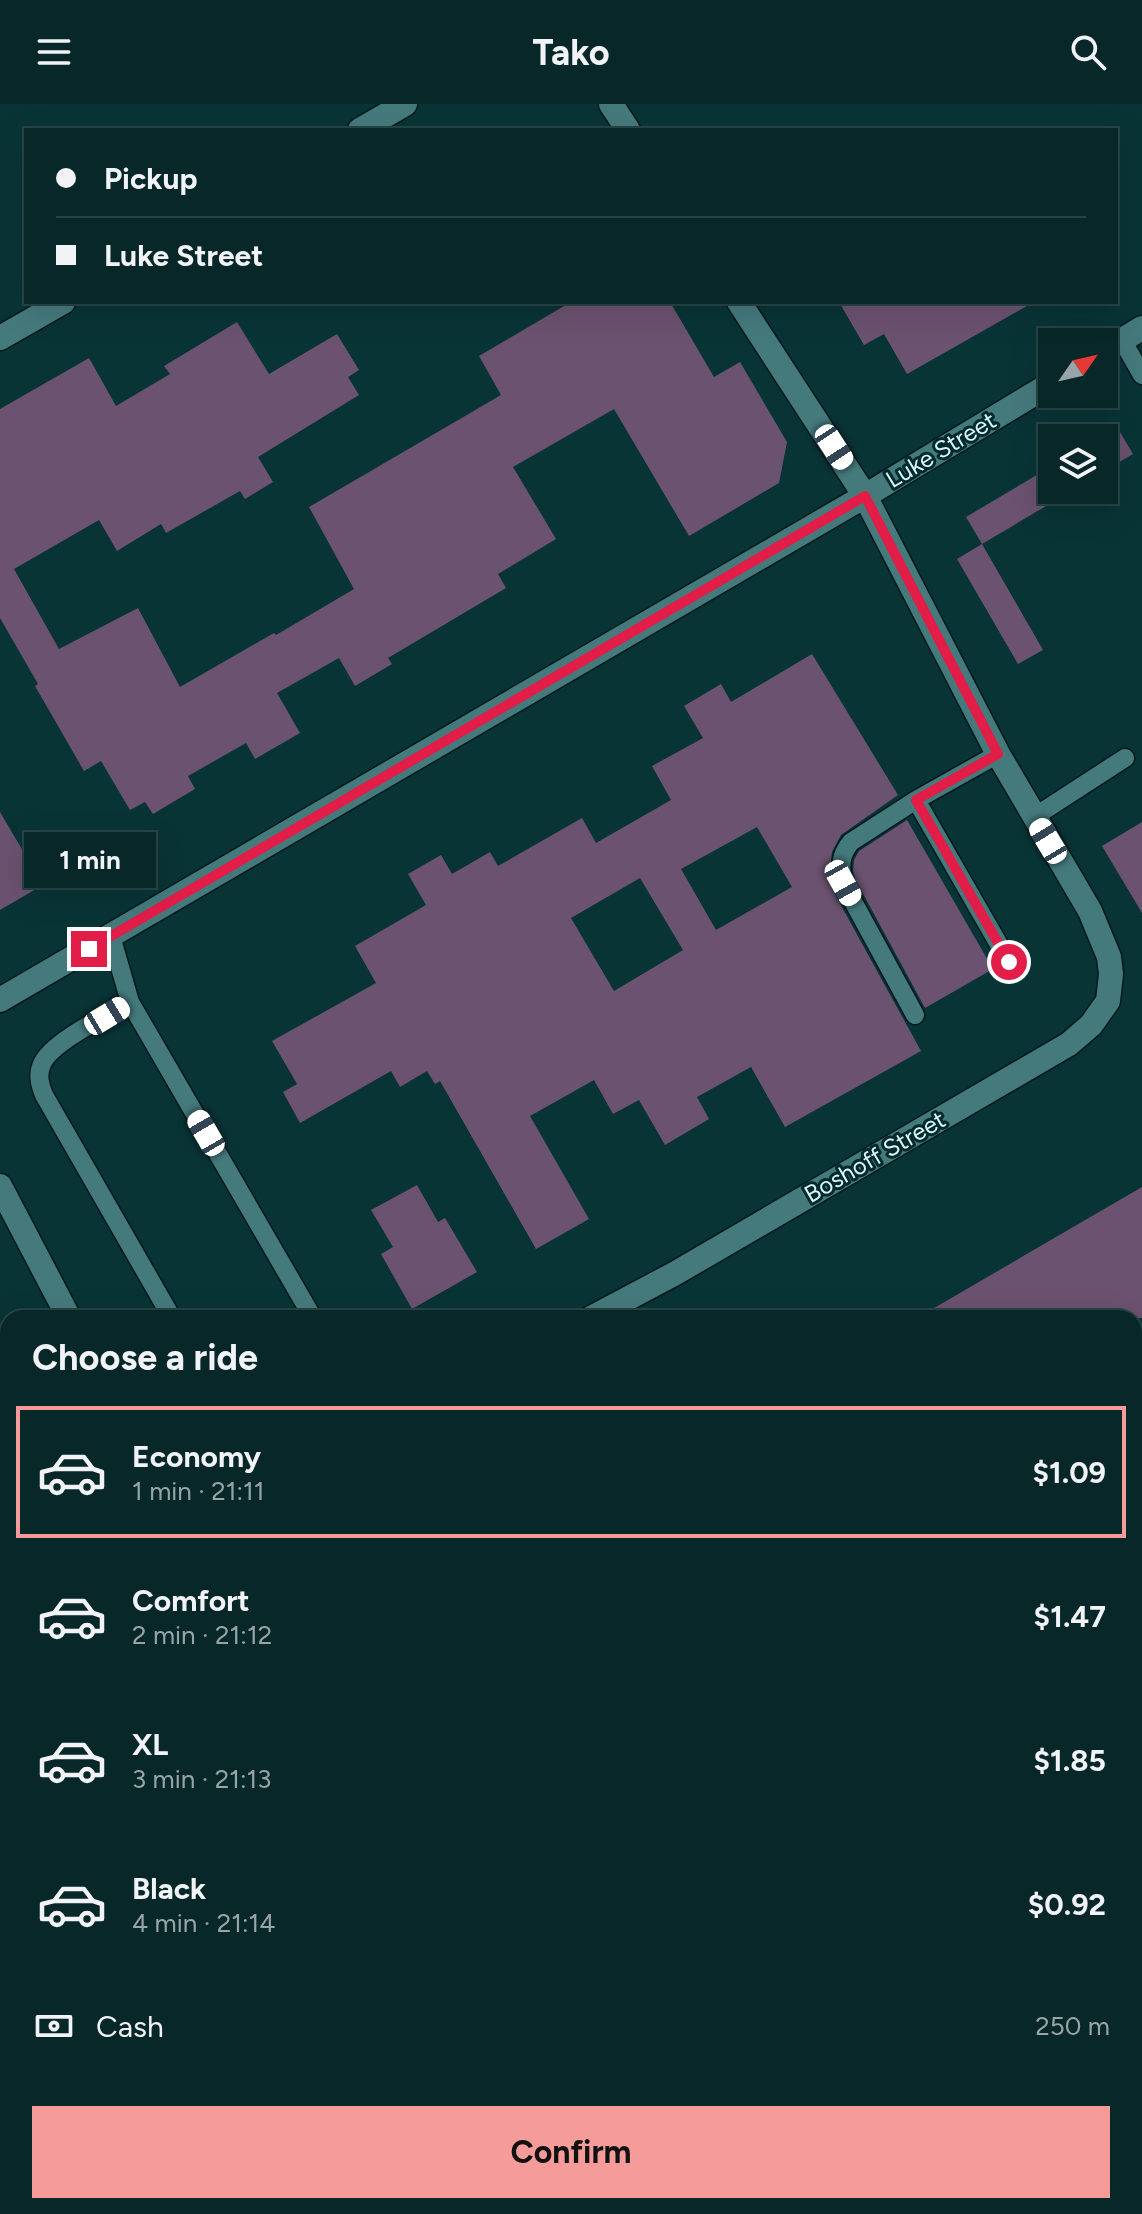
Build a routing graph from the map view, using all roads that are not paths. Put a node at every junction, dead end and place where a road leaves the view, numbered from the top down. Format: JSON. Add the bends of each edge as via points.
{"nodes":[{"id":1,"x":405,"y":104,"type":"edge"},
{"id":2,"x":611,"y":104,"type":"edge"},
{"id":3,"x":363,"y":128,"type":"edge"},
{"id":4,"x":627,"y":128,"type":"edge"},
{"id":5,"x":60,"y":304,"type":"edge"},
{"id":6,"x":740,"y":304,"type":"edge"},
{"id":7,"x":0,"y":338,"type":"edge"},
{"id":8,"x":1123,"y":340,"type":"edge"},
{"id":9,"x":1142,"y":375,"type":"edge"},
{"id":10,"x":1038,"y":391,"type":"edge"},
{"id":11,"x":865,"y":496,"type":"junction"},
{"id":12,"x":998,"y":754,"type":"junction"},
{"id":13,"x":1125,"y":758,"type":"dead end"},
{"id":14,"x":916,"y":800,"type":"junction"},
{"id":15,"x":1034,"y":817,"type":"junction"},
{"id":16,"x":111,"y":936,"type":"junction"},
{"id":17,"x":1009,"y":962,"type":"dead end"},
{"id":18,"x":0,"y":1000,"type":"edge"},
{"id":19,"x":130,"y":1002,"type":"junction"},
{"id":20,"x":915,"y":1015,"type":"dead end"},
{"id":21,"x":0,"y":1186,"type":"edge"},
{"id":22,"x":65,"y":1310,"type":"edge"},
{"id":23,"x":167,"y":1310,"type":"edge"},
{"id":24,"x":308,"y":1310,"type":"edge"},
{"id":25,"x":606,"y":1310,"type":"edge"}],
"edges":[{"from":1,"to":3,"type":"street"},
{"from":2,"to":4,"type":"street"},
{"from":5,"to":7,"type":"street"},
{"from":6,"to":11,"type":"street"},
{"from":8,"to":9,"type":"lane"},
{"from":10,"to":11,"type":"street","name":"Luke Street"},
{"from":11,"to":12,"type":"street"},
{"from":11,"to":16,"type":"street","name":"Luke Street"},
{"from":12,"to":14,"type":"lane"},
{"from":12,"to":15,"type":"street"},
{"from":13,"to":15,"type":"lane"},
{"from":14,"to":17,"type":"lane"},
{"from":14,"to":20,"type":"lane","via":[[851,842],[840,866],[843,883]]},
{"from":15,"to":25,"type":"street","name":"Boshoff Street","via":[[1090,911],[1109,957],[1114,1008],[1069,1044]]},
{"from":16,"to":18,"type":"street","name":"Luke Street"},
{"from":16,"to":19,"type":"lane"},
{"from":19,"to":23,"type":"lane","via":[[60,1044],[44,1059],[39,1081]]},
{"from":19,"to":24,"type":"lane"},
{"from":21,"to":22,"type":"street"}]}
